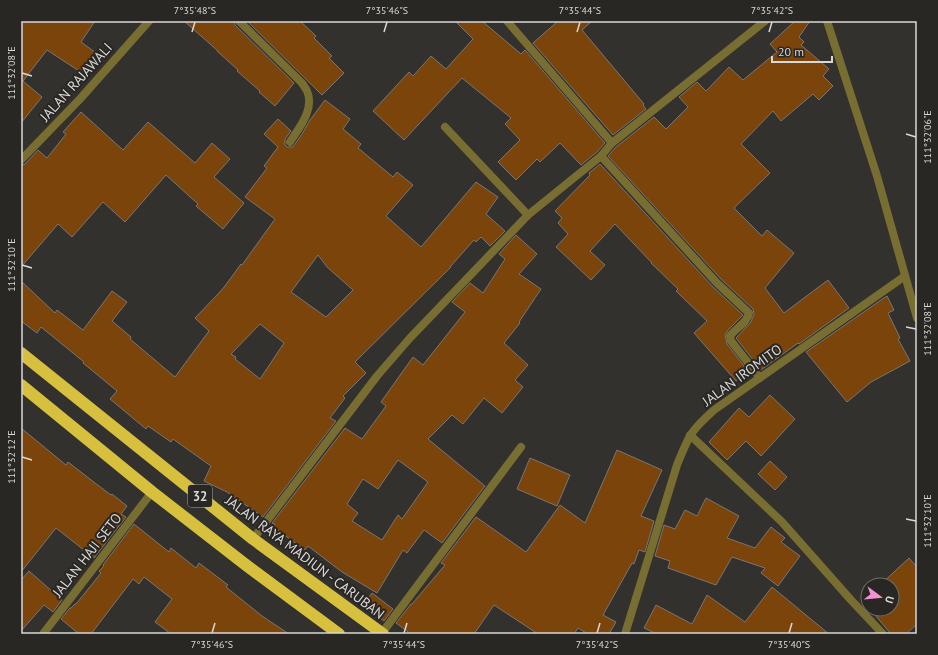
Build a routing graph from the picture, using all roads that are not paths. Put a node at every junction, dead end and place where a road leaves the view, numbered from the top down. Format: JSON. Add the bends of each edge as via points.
{"nodes":[{"id":1,"x":149,"y":21,"type":"edge"},
{"id":2,"x":239,"y":21,"type":"edge"},
{"id":3,"x":507,"y":21,"type":"edge"},
{"id":4,"x":765,"y":21,"type":"edge"},
{"id":5,"x":828,"y":21,"type":"edge"},
{"id":6,"x":445,"y":127,"type":"dead end"},
{"id":7,"x":290,"y":142,"type":"dead end"},
{"id":8,"x":612,"y":143,"type":"junction"},
{"id":9,"x":601,"y":156,"type":"junction"},
{"id":10,"x":21,"y":160,"type":"edge"},
{"id":11,"x":528,"y":214,"type":"junction"},
{"id":12,"x":905,"y":276,"type":"junction"},
{"id":13,"x":917,"y":318,"type":"edge"},
{"id":14,"x":21,"y":353,"type":"edge"},
{"id":15,"x":760,"y":378,"type":"junction"},
{"id":16,"x":21,"y":385,"type":"edge"},
{"id":17,"x":690,"y":435,"type":"junction"},
{"id":18,"x":521,"y":447,"type":"dead end"},
{"id":19,"x":152,"y":492,"type":"junction"},
{"id":20,"x":253,"y":539,"type":"junction"},
{"id":21,"x":383,"y":633,"type":"edge"},
{"id":22,"x":43,"y":634,"type":"edge"},
{"id":23,"x":339,"y":634,"type":"edge"},
{"id":24,"x":625,"y":634,"type":"edge"},
{"id":25,"x":883,"y":634,"type":"edge"}],
"edges":[{"from":1,"to":10,"type":"street","name":"JALAN RAJAWALI","via":[[80,99]]},
{"from":2,"to":7,"type":"street","via":[[308,92],[306,117]]},
{"from":3,"to":8,"type":"street"},
{"from":4,"to":8,"type":"street"},
{"from":5,"to":12,"type":"street","via":[[877,176]]},
{"from":6,"to":11,"type":"street"},
{"from":8,"to":9,"type":"street"},
{"from":9,"to":11,"type":"street"},
{"from":9,"to":15,"type":"street","via":[[717,283],[749,313],[730,336],[731,341]]},
{"from":11,"to":20,"type":"street","via":[[377,376]]},
{"from":12,"to":13,"type":"street"},
{"from":12,"to":15,"type":"street","name":"JALAN IROMITO"},
{"from":14,"to":20,"type":"highway","name":"JALAN RAYA MADIUN - CARUBAN","number":"32"},
{"from":15,"to":17,"type":"street","name":"JALAN IROMITO","via":[[714,410]]},
{"from":16,"to":19,"type":"highway","number":"32"},
{"from":17,"to":24,"type":"street","name":"JALAN IROMITO","via":[[677,465]]},
{"from":17,"to":25,"type":"street","via":[[782,522]]},
{"from":18,"to":21,"type":"street"},
{"from":19,"to":22,"type":"street","name":"JALAN HAJI SETO"},
{"from":19,"to":23,"type":"highway","number":"32"},
{"from":20,"to":21,"type":"highway","name":"JALAN RAYA MADIUN - CARUBAN","number":"32"}]}
